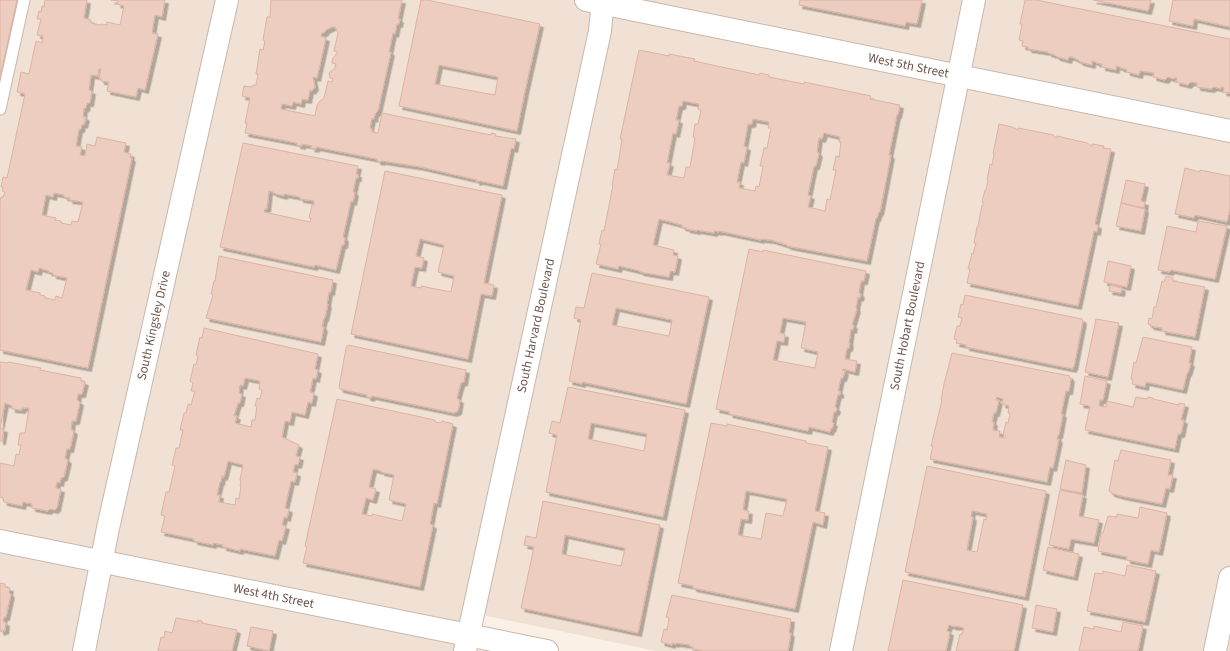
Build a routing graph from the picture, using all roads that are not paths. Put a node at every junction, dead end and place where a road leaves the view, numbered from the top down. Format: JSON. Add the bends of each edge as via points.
{"nodes":[{"id":1,"x":24,"y":0,"type":"edge"},
{"id":2,"x":226,"y":0,"type":"edge"},
{"id":3,"x":974,"y":0,"type":"edge"},
{"id":4,"x":597,"y":1,"type":"edge"},
{"id":5,"x":958,"y":76,"type":"junction"},
{"id":6,"x":0,"y":109,"type":"edge"},
{"id":7,"x":1230,"y":131,"type":"edge"},
{"id":8,"x":0,"y":540,"type":"edge"},
{"id":9,"x":102,"y":562,"type":"junction"},
{"id":10,"x":1230,"y":578,"type":"edge"},
{"id":11,"x":467,"y":643,"type":"edge"},
{"id":12,"x":84,"y":651,"type":"edge"},
{"id":13,"x":547,"y":651,"type":"edge"},
{"id":14,"x":841,"y":651,"type":"edge"},
{"id":15,"x":1215,"y":651,"type":"edge"}],
"edges":[{"from":1,"to":6,"type":"lane"},
{"from":2,"to":9,"type":"street","name":"South Kingsley Drive"},
{"from":3,"to":5,"type":"street","name":"South Hobart Boulevard"},
{"from":4,"to":5,"type":"street","name":"West 5th Street"},
{"from":4,"to":11,"type":"street","name":"South Harvard Boulevard","via":[[600,31]]},
{"from":5,"to":7,"type":"street","name":"West 5th Street"},
{"from":5,"to":14,"type":"street","name":"South Hobart Boulevard"},
{"from":8,"to":9,"type":"street","name":"West 4th Street"},
{"from":9,"to":11,"type":"street","name":"West 4th Street"},
{"from":9,"to":12,"type":"street","name":"South Kingsley Drive"},
{"from":10,"to":15,"type":"street"},
{"from":11,"to":13,"type":"street","name":"West 4th Street"}]}
